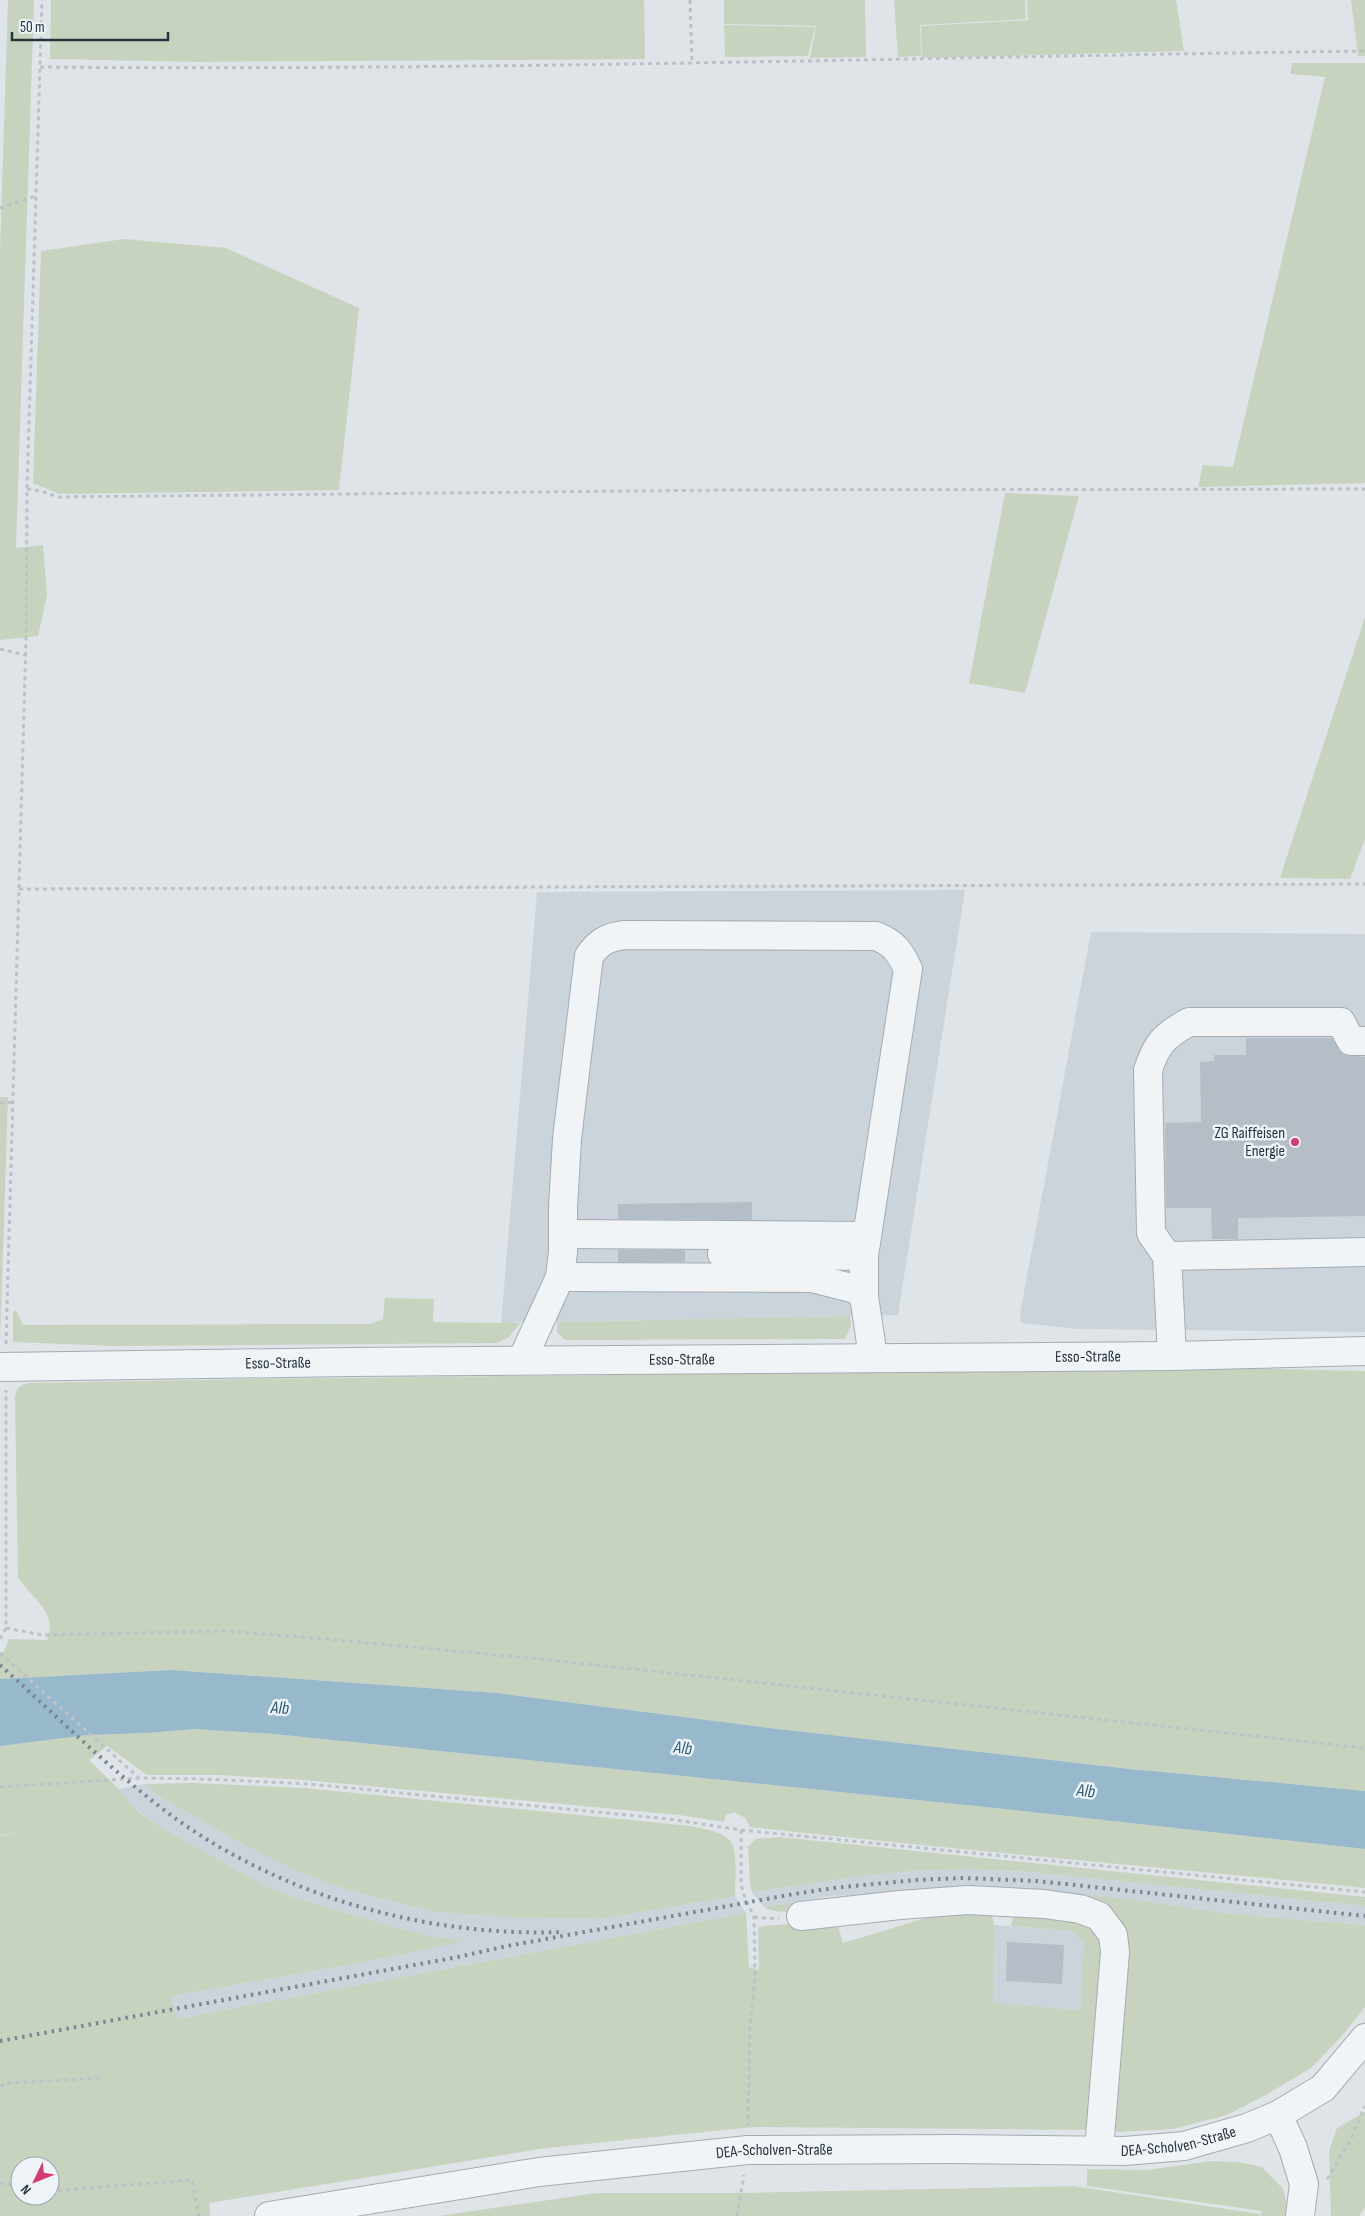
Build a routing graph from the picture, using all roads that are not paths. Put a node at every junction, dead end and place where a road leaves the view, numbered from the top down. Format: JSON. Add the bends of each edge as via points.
{"nodes":[{"id":1,"x":1365,"y":1041,"type":"edge"},
{"id":2,"x":865,"y":1246,"type":"junction"},
{"id":3,"x":1365,"y":1252,"type":"edge"},
{"id":4,"x":562,"y":1255,"type":"junction"},
{"id":5,"x":1167,"y":1256,"type":"junction"},
{"id":6,"x":864,"y":1296,"type":"junction"},
{"id":7,"x":1365,"y":1351,"type":"edge"},
{"id":8,"x":1172,"y":1356,"type":"junction"},
{"id":9,"x":873,"y":1357,"type":"junction"},
{"id":10,"x":522,"y":1360,"type":"junction"},
{"id":11,"x":3,"y":1367,"type":"edge"},
{"id":12,"x":801,"y":1916,"type":"dead end"},
{"id":13,"x":1365,"y":2038,"type":"edge"},
{"id":14,"x":1278,"y":2115,"type":"junction"},
{"id":15,"x":1099,"y":2150,"type":"junction"},
{"id":16,"x":269,"y":2216,"type":"edge"},
{"id":17,"x":1300,"y":2216,"type":"edge"}],
"edges":[{"from":1,"to":5,"type":"street","via":[[1351,1041],[1341,1022],[1189,1022],[1171,1032],[1155,1050],[1148,1070],[1151,1233]]},
{"from":2,"to":4,"type":"street"},
{"from":2,"to":4,"type":"street","via":[[908,969],[900,951],[876,936],[624,935],[609,937],[598,944],[589,956],[568,1139]]},
{"from":2,"to":6,"type":"street"},
{"from":3,"to":5,"type":"street"},
{"from":4,"to":6,"type":"street","via":[[812,1278],[855,1289]]},
{"from":4,"to":10,"type":"street"},
{"from":5,"to":8,"type":"street"},
{"from":6,"to":9,"type":"street"},
{"from":7,"to":8,"type":"street","name":"Esso-Straße"},
{"from":8,"to":9,"type":"street","name":"Esso-Straße"},
{"from":9,"to":10,"type":"street","name":"Esso-Straße"},
{"from":10,"to":11,"type":"street","name":"Esso-Straße"},
{"from":12,"to":15,"type":"street","via":[[968,1900],[1080,1909],[1098,1916],[1113,1935],[1116,1952]]},
{"from":13,"to":14,"type":"street","name":"DEA-Scholven-Straße","via":[[1323,2088]]},
{"from":14,"to":15,"type":"street","name":"DEA-Scholven-Straße","via":[[1247,2128],[1184,2146]]},
{"from":14,"to":17,"type":"street","via":[[1304,2184]]},
{"from":15,"to":16,"type":"street","name":"DEA-Scholven-Straße","via":[[748,2150],[539,2172]]}]}
